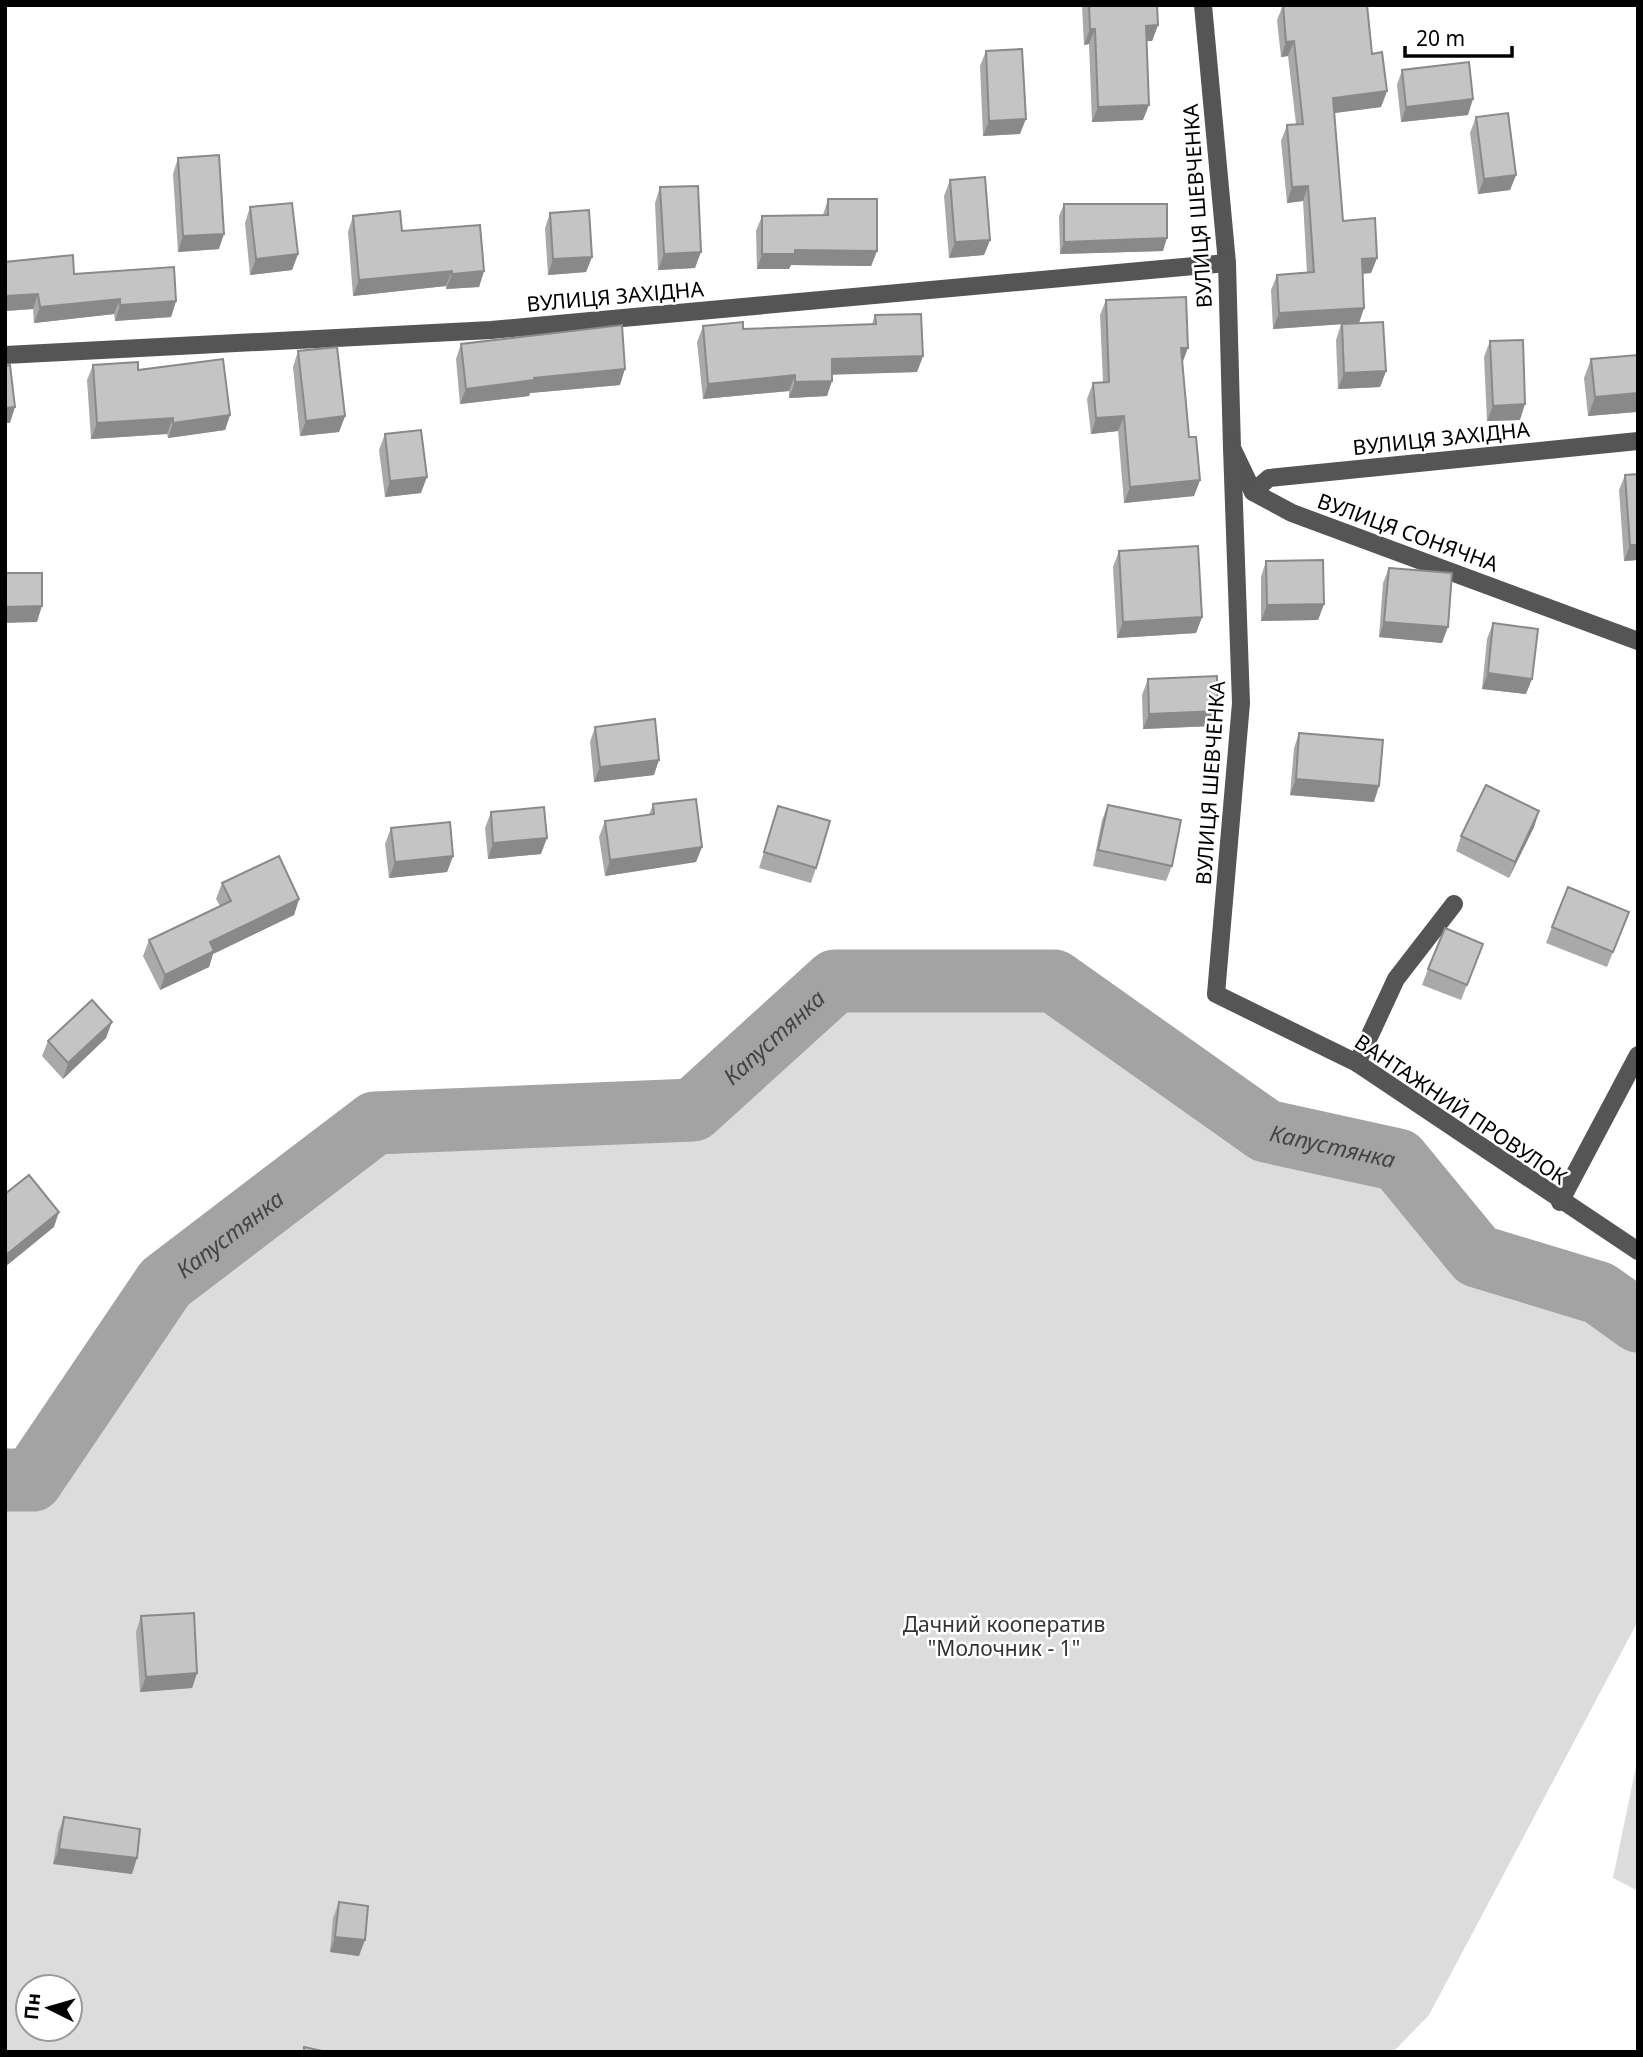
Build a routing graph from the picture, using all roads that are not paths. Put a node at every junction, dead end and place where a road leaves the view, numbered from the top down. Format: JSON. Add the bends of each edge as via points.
{"nodes":[{"id":1,"x":1203,"y":5,"type":"edge"},
{"id":2,"x":1227,"y":263,"type":"junction"},
{"id":3,"x":5,"y":355,"type":"edge"},
{"id":4,"x":1638,"y":441,"type":"edge"},
{"id":5,"x":1232,"y":448,"type":"junction"},
{"id":6,"x":1253,"y":492,"type":"junction"},
{"id":7,"x":1638,"y":641,"type":"edge"},
{"id":8,"x":1454,"y":904,"type":"dead end"},
{"id":9,"x":1216,"y":995,"type":"joint"},
{"id":10,"x":1638,"y":1055,"type":"edge"},
{"id":11,"x":1357,"y":1063,"type":"junction"},
{"id":12,"x":1560,"y":1202,"type":"junction"},
{"id":13,"x":1638,"y":1251,"type":"edge"}],
"edges":[{"from":1,"to":2,"type":"street","name":"ВУЛИЦЯ ШЕВЧЕНКА"},
{"from":2,"to":3,"type":"street","name":"ВУЛИЦЯ ЗАХІДНА","via":[[491,330]]},
{"from":2,"to":5,"type":"street","name":"ВУЛИЦЯ ШЕВЧЕНКА"},
{"from":4,"to":6,"type":"street","name":"ВУЛИЦЯ ЗАХІДНА","via":[[1269,478]]},
{"from":5,"to":6,"type":"street"},
{"from":5,"to":9,"type":"street","name":"ВУЛИЦЯ ШЕВЧЕНКА","via":[[1241,703]]},
{"from":6,"to":7,"type":"street","name":"ВУЛИЦЯ СОНЯЧНА","via":[[1292,513]]},
{"from":8,"to":11,"type":"street","via":[[1396,979]]},
{"from":9,"to":11,"type":"street","name":"ВАНТАЖНИЙ ПРОВУЛОК"},
{"from":10,"to":12,"type":"street"},
{"from":11,"to":12,"type":"street","name":"ВАНТАЖНИЙ ПРОВУЛОК"},
{"from":12,"to":13,"type":"street","name":"ВАНТАЖНИЙ ПРОВУЛОК"}]}
